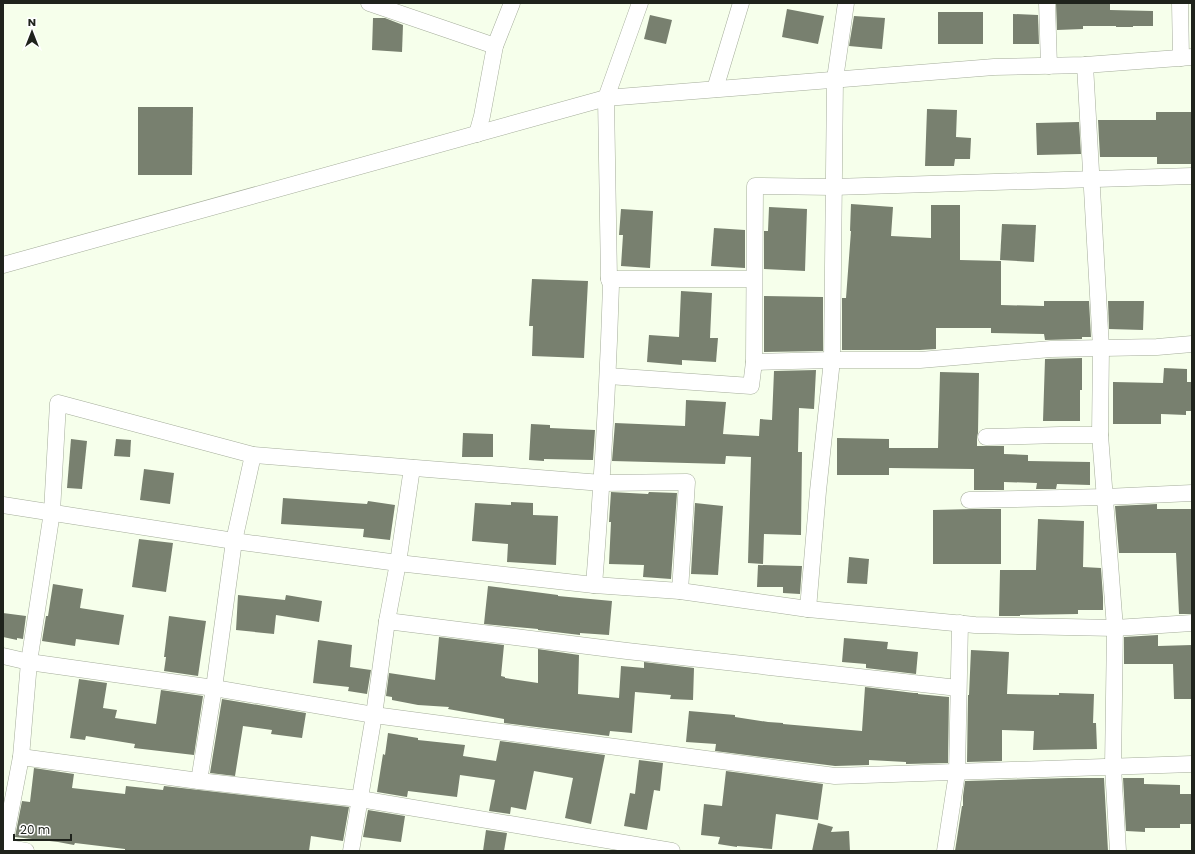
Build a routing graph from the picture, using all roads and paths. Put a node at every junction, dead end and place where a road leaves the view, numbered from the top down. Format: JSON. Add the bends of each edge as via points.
{"nodes":[{"id":1,"x":369,"y":3,"type":"edge"},
{"id":2,"x":512,"y":3,"type":"edge"},
{"id":3,"x":640,"y":3,"type":"edge"},
{"id":4,"x":741,"y":3,"type":"edge"},
{"id":5,"x":846,"y":3,"type":"edge"},
{"id":6,"x":1047,"y":3,"type":"edge"},
{"id":7,"x":1180,"y":3,"type":"edge"},
{"id":8,"x":495,"y":46,"type":"junction"},
{"id":9,"x":1187,"y":57,"type":"edge"},
{"id":10,"x":1085,"y":65,"type":"junction"},
{"id":11,"x":1049,"y":66,"type":"junction"},
{"id":12,"x":835,"y":79,"type":"junction"},
{"id":13,"x":715,"y":89,"type":"junction"},
{"id":14,"x":606,"y":98,"type":"junction"},
{"id":15,"x":477,"y":134,"type":"junction"},
{"id":16,"x":1192,"y":176,"type":"edge"},
{"id":17,"x":1091,"y":179,"type":"junction"},
{"id":18,"x":833,"y":187,"type":"junction"},
{"id":19,"x":3,"y":265,"type":"edge"},
{"id":20,"x":609,"y":279,"type":"junction"},
{"id":21,"x":754,"y":279,"type":"junction"},
{"id":22,"x":1192,"y":344,"type":"edge"},
{"id":23,"x":1101,"y":348,"type":"junction"},
{"id":24,"x":832,"y":360,"type":"junction"},
{"id":25,"x":754,"y":362,"type":"junction"},
{"id":26,"x":608,"y":376,"type":"junction"},
{"id":27,"x":1100,"y":435,"type":"junction"},
{"id":28,"x":986,"y":437,"type":"dead end"},
{"id":29,"x":253,"y":455,"type":"junction"},
{"id":30,"x":412,"y":468,"type":"junction"},
{"id":31,"x":602,"y":483,"type":"junction"},
{"id":32,"x":1192,"y":492,"type":"edge"},
{"id":33,"x":1105,"y":497,"type":"junction"},
{"id":34,"x":969,"y":500,"type":"dead end"},
{"id":35,"x":3,"y":505,"type":"edge"},
{"id":36,"x":52,"y":512,"type":"junction"},
{"id":37,"x":234,"y":541,"type":"junction"},
{"id":38,"x":398,"y":563,"type":"junction"},
{"id":39,"x":594,"y":585,"type":"junction"},
{"id":40,"x":680,"y":591,"type":"junction"},
{"id":41,"x":808,"y":609,"type":"junction"},
{"id":42,"x":387,"y":621,"type":"junction"},
{"id":43,"x":960,"y":623,"type":"junction"},
{"id":44,"x":1192,"y":623,"type":"edge"},
{"id":45,"x":1115,"y":628,"type":"junction"},
{"id":46,"x":3,"y":656,"type":"edge"},
{"id":47,"x":29,"y":662,"type":"junction"},
{"id":48,"x":214,"y":688,"type":"junction"},
{"id":49,"x":958,"y":688,"type":"junction"},
{"id":50,"x":374,"y":715,"type":"junction"},
{"id":51,"x":21,"y":757,"type":"junction"},
{"id":52,"x":1192,"y":764,"type":"edge"},
{"id":53,"x":1113,"y":767,"type":"junction"},
{"id":54,"x":957,"y":773,"type":"junction"},
{"id":55,"x":200,"y":781,"type":"junction"},
{"id":56,"x":360,"y":799,"type":"junction"},
{"id":57,"x":3,"y":848,"type":"edge"},
{"id":58,"x":26,"y":851,"type":"edge"},
{"id":59,"x":351,"y":851,"type":"edge"},
{"id":60,"x":672,"y":851,"type":"edge"},
{"id":61,"x":945,"y":851,"type":"edge"},
{"id":62,"x":1118,"y":851,"type":"edge"}],
"edges":[{"from":1,"to":8,"type":"street"},
{"from":2,"to":8,"type":"street"},
{"from":3,"to":14,"type":"street"},
{"from":4,"to":13,"type":"street"},
{"from":5,"to":12,"type":"street"},
{"from":6,"to":11,"type":"street"},
{"from":7,"to":9,"type":"street"},
{"from":8,"to":15,"type":"street"},
{"from":9,"to":10,"type":"street"},
{"from":10,"to":11,"type":"street"},
{"from":10,"to":17,"type":"street"},
{"from":11,"to":12,"type":"street","via":[[994,67]]},
{"from":12,"to":13,"type":"street"},
{"from":12,"to":18,"type":"street"},
{"from":13,"to":14,"type":"street"},
{"from":14,"to":15,"type":"street"},
{"from":14,"to":20,"type":"street"},
{"from":15,"to":19,"type":"street"},
{"from":16,"to":17,"type":"street"},
{"from":17,"to":18,"type":"street"},
{"from":17,"to":23,"type":"street"},
{"from":18,"to":21,"type":"street","via":[[755,186]]},
{"from":18,"to":24,"type":"street"},
{"from":20,"to":21,"type":"street"},
{"from":20,"to":26,"type":"street","via":[[611,285]]},
{"from":21,"to":25,"type":"street"},
{"from":22,"to":23,"type":"street"},
{"from":23,"to":24,"type":"street","via":[[1052,348],[920,360]]},
{"from":23,"to":27,"type":"street"},
{"from":24,"to":25,"type":"street"},
{"from":24,"to":41,"type":"street"},
{"from":25,"to":26,"type":"street","via":[[751,386]]},
{"from":26,"to":31,"type":"street"},
{"from":27,"to":28,"type":"street"},
{"from":27,"to":33,"type":"street"},
{"from":29,"to":30,"type":"street"},
{"from":29,"to":36,"type":"street","via":[[58,404]]},
{"from":29,"to":37,"type":"street"},
{"from":30,"to":31,"type":"street"},
{"from":30,"to":38,"type":"street"},
{"from":31,"to":39,"type":"street"},
{"from":31,"to":40,"type":"street","via":[[687,482]]},
{"from":32,"to":33,"type":"street"},
{"from":33,"to":34,"type":"street"},
{"from":33,"to":45,"type":"street"},
{"from":35,"to":36,"type":"street"},
{"from":36,"to":37,"type":"street"},
{"from":36,"to":47,"type":"street"},
{"from":37,"to":38,"type":"street"},
{"from":37,"to":48,"type":"street"},
{"from":38,"to":39,"type":"street"},
{"from":38,"to":42,"type":"street"},
{"from":39,"to":40,"type":"street"},
{"from":40,"to":41,"type":"street"},
{"from":41,"to":43,"type":"street"},
{"from":42,"to":49,"type":"street"},
{"from":42,"to":50,"type":"street"},
{"from":43,"to":45,"type":"street"},
{"from":43,"to":49,"type":"street"},
{"from":44,"to":45,"type":"street"},
{"from":45,"to":53,"type":"street"},
{"from":46,"to":47,"type":"street"},
{"from":47,"to":48,"type":"street"},
{"from":47,"to":51,"type":"street"},
{"from":48,"to":50,"type":"street"},
{"from":48,"to":55,"type":"street"},
{"from":49,"to":54,"type":"street"},
{"from":50,"to":54,"type":"street","via":[[835,776]]},
{"from":50,"to":56,"type":"street"},
{"from":51,"to":55,"type":"street"},
{"from":51,"to":57,"type":"street"},
{"from":52,"to":53,"type":"street"},
{"from":53,"to":54,"type":"street"},
{"from":53,"to":62,"type":"street"},
{"from":54,"to":61,"type":"street"},
{"from":55,"to":56,"type":"street"},
{"from":56,"to":59,"type":"street"},
{"from":56,"to":60,"type":"street"},
{"from":57,"to":58,"type":"street"}]}
